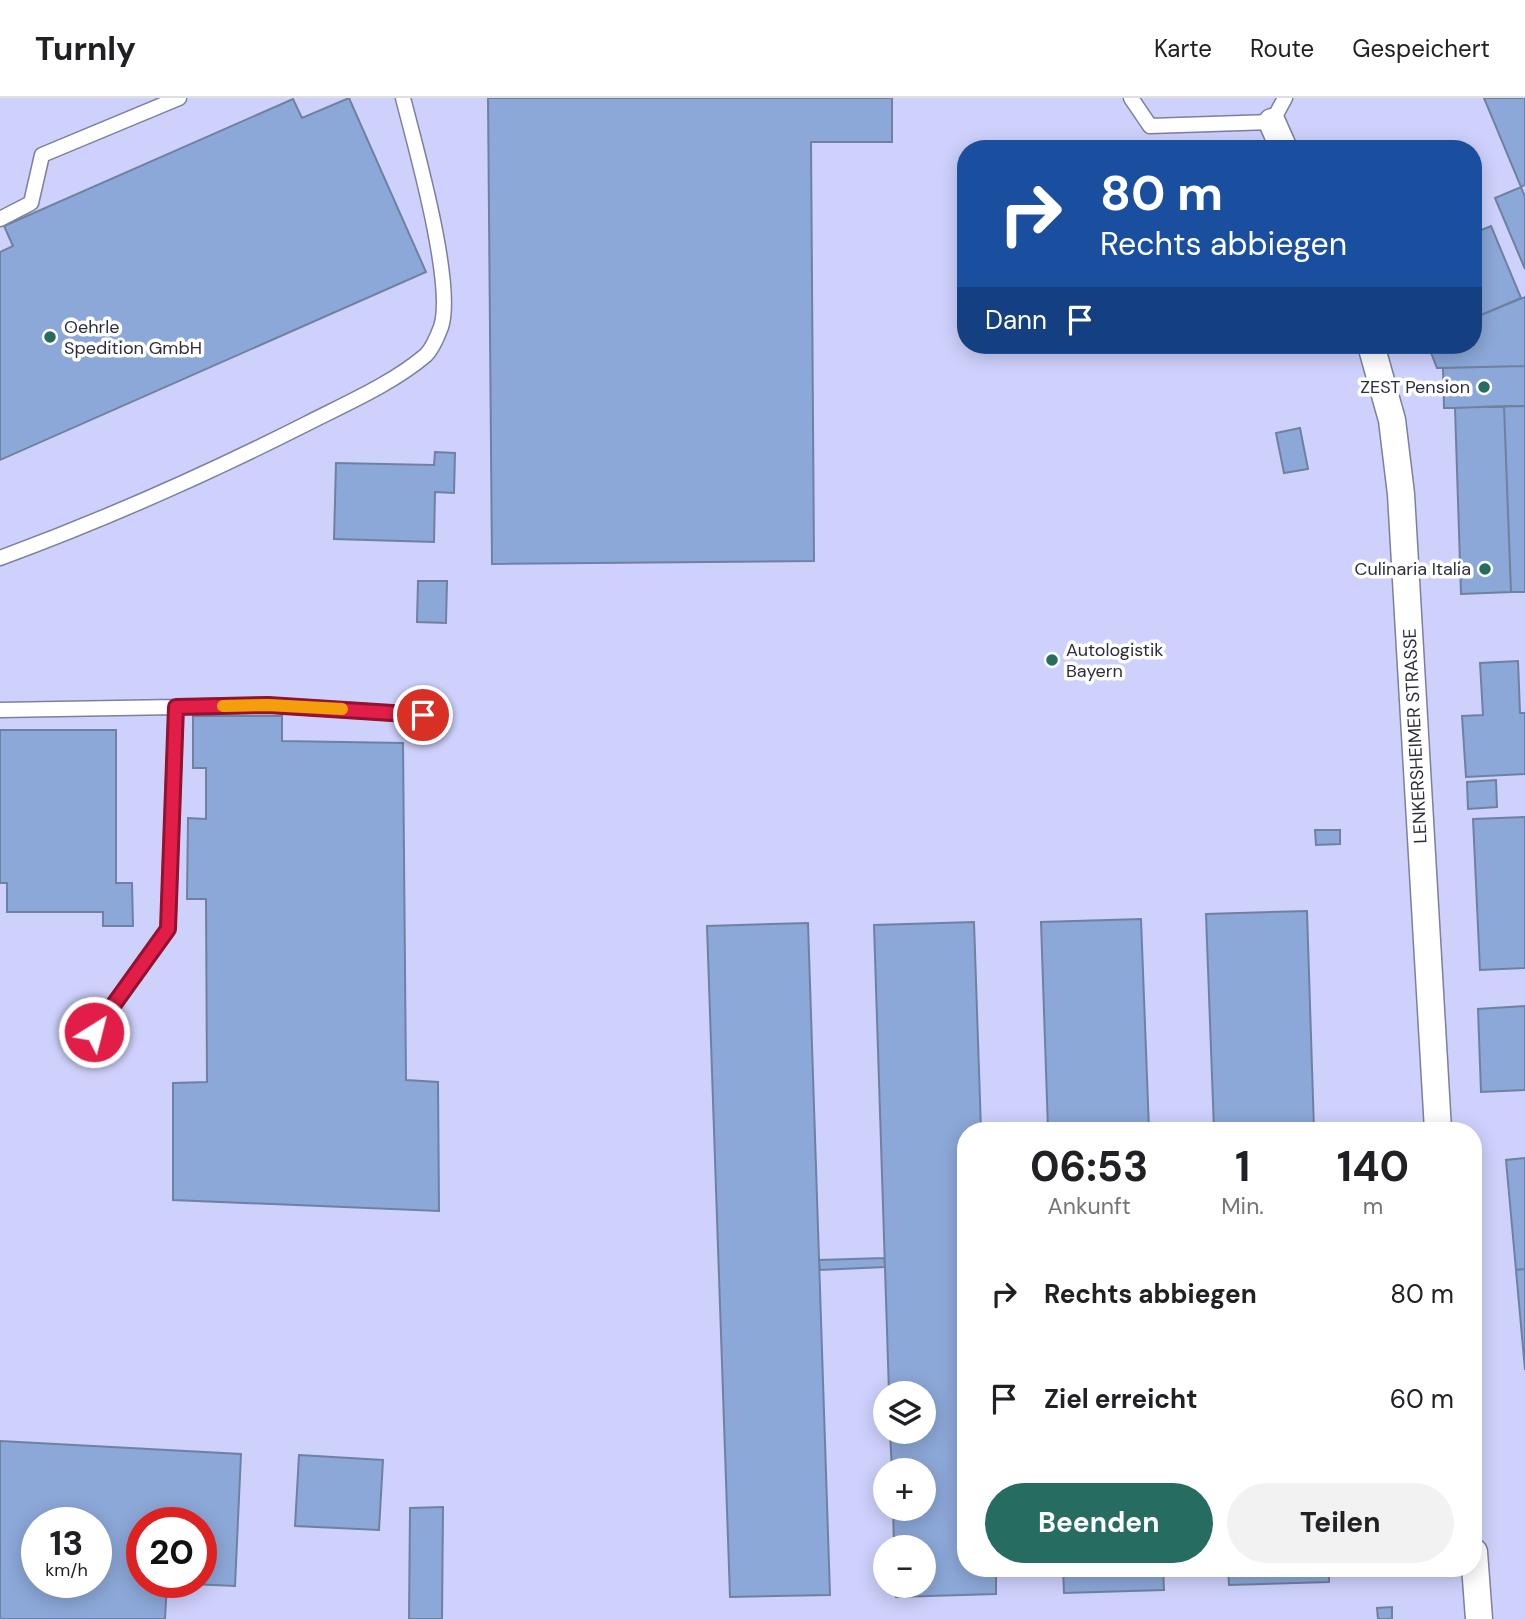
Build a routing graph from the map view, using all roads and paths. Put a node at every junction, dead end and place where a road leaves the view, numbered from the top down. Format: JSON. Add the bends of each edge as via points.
{"nodes":[{"id":1,"x":178,"y":98,"type":"edge"},
{"id":2,"x":403,"y":98,"type":"edge"},
{"id":3,"x":1131,"y":98,"type":"edge"},
{"id":4,"x":1285,"y":98,"type":"edge"},
{"id":5,"x":1272,"y":122,"type":"junction"},
{"id":6,"x":1280,"y":140,"type":"edge"},
{"id":7,"x":0,"y":219,"type":"edge"},
{"id":8,"x":1374,"y":354,"type":"edge"},
{"id":9,"x":0,"y":558,"type":"edge"},
{"id":10,"x":176,"y":707,"type":"junction"},
{"id":11,"x":0,"y":710,"type":"edge"},
{"id":12,"x":423,"y":715,"type":"dead end"},
{"id":13,"x":94,"y":1032,"type":"dead end"},
{"id":14,"x":1437,"y":1122,"type":"edge"},
{"id":15,"x":1476,"y":1577,"type":"edge"},
{"id":16,"x":1479,"y":1619,"type":"edge"}],
"edges":[{"from":1,"to":7,"type":"lane","via":[[42,155],[31,203]]},
{"from":2,"to":9,"type":"lane","via":[[443,282],[442,325],[428,354],[388,380],[218,469],[117,515]]},
{"from":3,"to":5,"type":"lane","via":[[1150,126]]},
{"from":4,"to":5,"type":"lane"},
{"from":5,"to":6,"type":"street"},
{"from":8,"to":14,"type":"street","name":"LENKERSHEIMER STRASSE","via":[[1392,420],[1401,494]]},
{"from":10,"to":11,"type":"lane"},
{"from":10,"to":12,"type":"lane","via":[[268,705]]},
{"from":10,"to":13,"type":"lane","via":[[168,929]]},
{"from":15,"to":16,"type":"street"}]}
